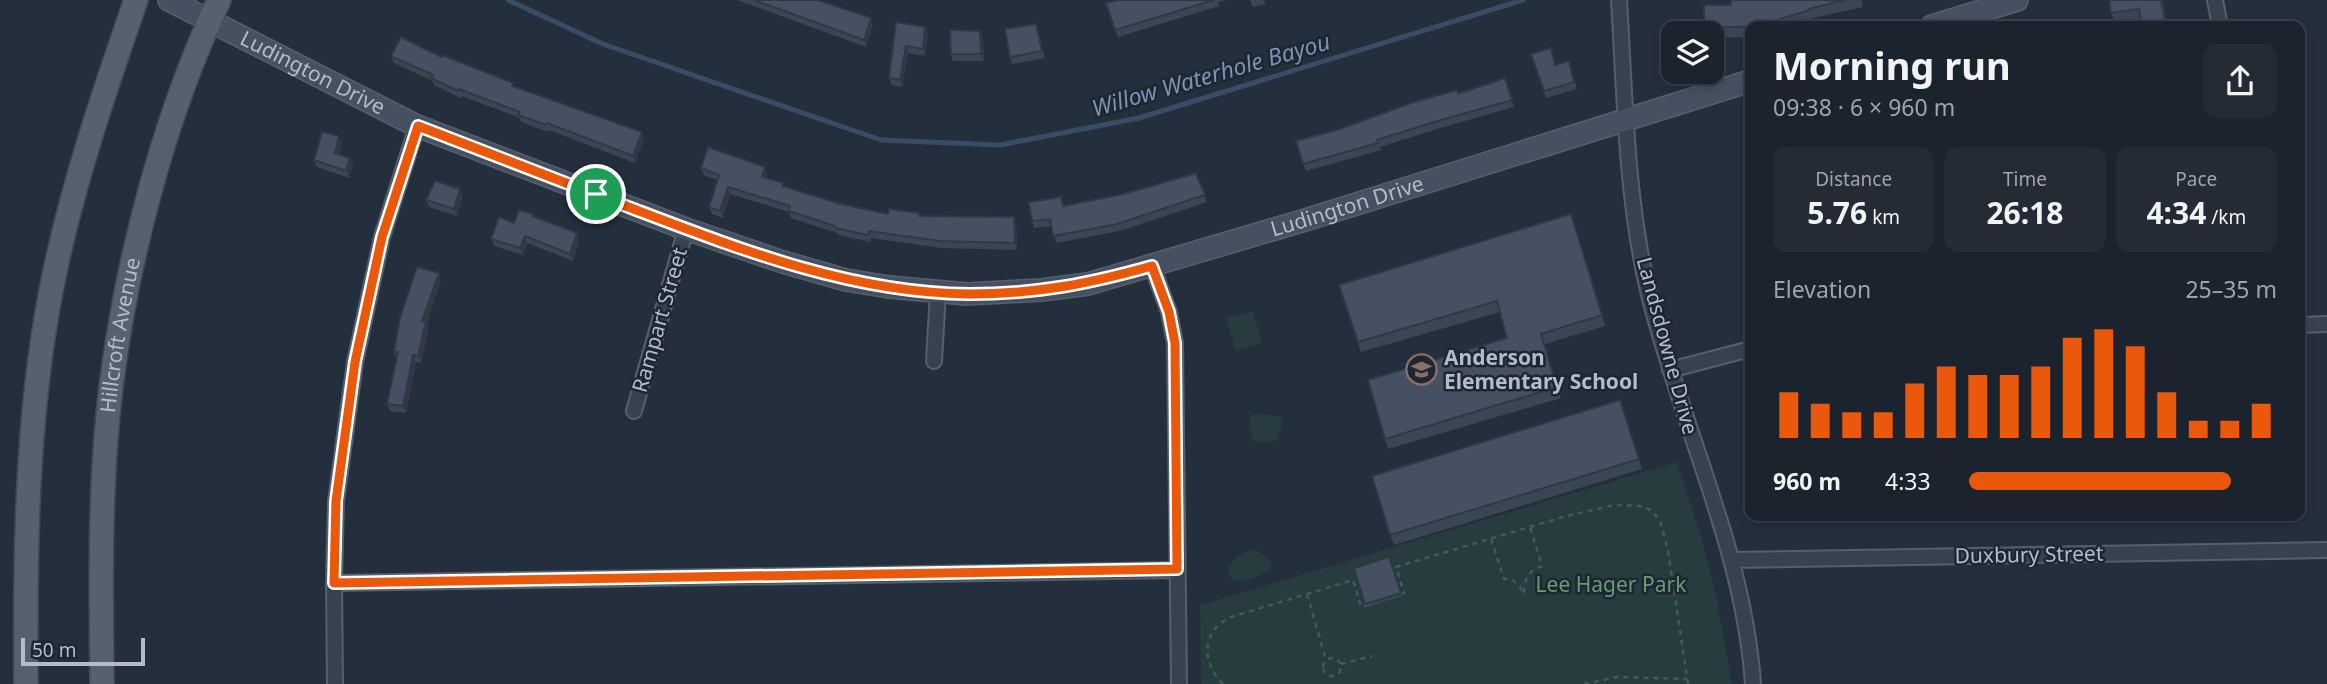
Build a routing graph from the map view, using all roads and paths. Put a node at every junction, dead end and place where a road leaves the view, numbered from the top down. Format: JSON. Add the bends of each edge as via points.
{"nodes":[{"id":1,"x":136,"y":0,"type":"edge"},
{"id":2,"x":169,"y":0,"type":"edge"},
{"id":3,"x":219,"y":0,"type":"edge"},
{"id":4,"x":1619,"y":0,"type":"edge"},
{"id":5,"x":2017,"y":0,"type":"edge"},
{"id":6,"x":2215,"y":0,"type":"edge"},
{"id":7,"x":1948,"y":21,"type":"edge"},
{"id":8,"x":2219,"y":21,"type":"edge"},
{"id":9,"x":209,"y":22,"type":"junction"},
{"id":10,"x":1745,"y":83,"type":"edge"},
{"id":11,"x":1626,"y":119,"type":"junction"},
{"id":12,"x":418,"y":126,"type":"junction"},
{"id":13,"x":686,"y":229,"type":"junction"},
{"id":14,"x":1152,"y":266,"type":"junction"},
{"id":15,"x":938,"y":292,"type":"junction"},
{"id":16,"x":2327,"y":324,"type":"edge"},
{"id":17,"x":2305,"y":325,"type":"edge"},
{"id":18,"x":1745,"y":350,"type":"edge"},
{"id":19,"x":934,"y":361,"type":"dead end"},
{"id":20,"x":1670,"y":370,"type":"junction"},
{"id":21,"x":634,"y":411,"type":"dead end"},
{"id":22,"x":1530,"y":527,"type":"junction"},
{"id":23,"x":1491,"y":538,"type":"junction"},
{"id":24,"x":2327,"y":550,"type":"edge"},
{"id":25,"x":1731,"y":561,"type":"junction"},
{"id":26,"x":1177,"y":569,"type":"junction"},
{"id":27,"x":334,"y":583,"type":"junction"},
{"id":28,"x":1307,"y":594,"type":"junction"},
{"id":29,"x":1393,"y":597,"type":"edge"},
{"id":30,"x":1372,"y":603,"type":"edge"},
{"id":31,"x":1372,"y":656,"type":"dead end"},
{"id":32,"x":1326,"y":660,"type":"junction"},
{"id":33,"x":1341,"y":664,"type":"junction"},
{"id":34,"x":1687,"y":679,"type":"junction"},
{"id":35,"x":26,"y":684,"type":"edge"},
{"id":36,"x":103,"y":684,"type":"edge"},
{"id":37,"x":335,"y":684,"type":"edge"},
{"id":38,"x":1179,"y":684,"type":"edge"},
{"id":39,"x":1223,"y":684,"type":"edge"},
{"id":40,"x":1584,"y":684,"type":"edge"},
{"id":41,"x":1688,"y":684,"type":"edge"},
{"id":42,"x":1753,"y":684,"type":"edge"}],
"edges":[{"from":1,"to":35,"type":"main road","via":[[69,210],[51,292],[29,471]]},
{"from":2,"to":9,"type":"street","name":"Ludington Drive"},
{"from":3,"to":9,"type":"main road","name":"Hillcroft Avenue"},
{"from":4,"to":11,"type":"street","name":"Landsdowne Drive"},
{"from":5,"to":7,"type":"street"},
{"from":6,"to":8,"type":"street"},
{"from":9,"to":12,"type":"street","name":"Ludington Drive"},
{"from":9,"to":36,"type":"main road","name":"Hillcroft Avenue","via":[[172,117],[148,204],[111,387],[102,513]]},
{"from":10,"to":11,"type":"street","name":"Ludington Drive"},
{"from":11,"to":14,"type":"street","name":"Ludington Drive"},
{"from":11,"to":20,"type":"street","name":"Landsdowne Drive","via":[[1641,257]]},
{"from":12,"to":13,"type":"street","name":"Ludington Drive"},
{"from":12,"to":27,"type":"street","via":[[382,237],[355,362],[336,501]]},
{"from":13,"to":15,"type":"street","name":"Ludington Drive","via":[[846,280]]},
{"from":13,"to":21,"type":"street","name":"Rampart Street"},
{"from":14,"to":15,"type":"street","name":"Ludington Drive","via":[[1088,284],[1042,290]]},
{"from":14,"to":26,"type":"street","via":[[1175,343]]},
{"from":15,"to":19,"type":"street"},
{"from":16,"to":17,"type":"street"},
{"from":18,"to":20,"type":"street"},
{"from":20,"to":25,"type":"street","name":"Landsdowne Drive"},
{"from":22,"to":23,"type":"path"},
{"from":22,"to":23,"type":"path","via":[[1542,566],[1528,575],[1524,594],[1517,582],[1504,579]]},
{"from":22,"to":34,"type":"path","via":[[1614,505],[1644,506],[1654,513],[1668,551]]},
{"from":23,"to":29,"type":"path","via":[[1396,567],[1404,593]]},
{"from":24,"to":25,"type":"street","name":"Duxbury Street"},
{"from":25,"to":42,"type":"street","name":"Landsdowne Drive"},
{"from":26,"to":27,"type":"street"},
{"from":26,"to":38,"type":"street"},
{"from":27,"to":37,"type":"street"},
{"from":28,"to":30,"type":"path","via":[[1353,580],[1361,607]]},
{"from":28,"to":32,"type":"path"},
{"from":28,"to":39,"type":"path","via":[[1220,622],[1213,630],[1208,657],[1213,674]]},
{"from":31,"to":33,"type":"path"},
{"from":32,"to":33,"type":"path","via":[[1334,658]]},
{"from":32,"to":33,"type":"path","via":[[1324,672],[1332,677],[1340,673]]},
{"from":34,"to":40,"type":"path","via":[[1617,677]]},
{"from":34,"to":41,"type":"path"}]}
